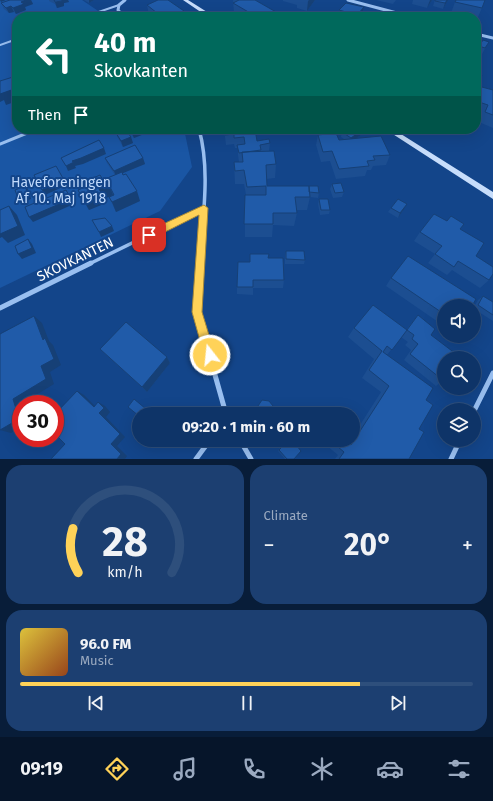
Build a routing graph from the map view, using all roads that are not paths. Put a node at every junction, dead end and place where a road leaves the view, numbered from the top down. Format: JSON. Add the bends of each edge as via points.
{"nodes":[{"id":1,"x":124,"y":0,"type":"edge"},
{"id":2,"x":185,"y":0,"type":"edge"},
{"id":3,"x":348,"y":0,"type":"edge"},
{"id":4,"x":119,"y":5,"type":"junction"},
{"id":5,"x":99,"y":12,"type":"edge"},
{"id":6,"x":120,"y":12,"type":"edge"},
{"id":7,"x":204,"y":12,"type":"edge"},
{"id":8,"x":393,"y":12,"type":"edge"},
{"id":9,"x":481,"y":35,"type":"edge"},
{"id":10,"x":493,"y":38,"type":"edge"},
{"id":11,"x":12,"y":41,"type":"edge"},
{"id":12,"x":0,"y":45,"type":"edge"},
{"id":13,"x":25,"y":134,"type":"edge"},
{"id":14,"x":200,"y":134,"type":"edge"},
{"id":15,"x":396,"y":134,"type":"edge"},
{"id":16,"x":0,"y":144,"type":"edge"},
{"id":17,"x":493,"y":196,"type":"edge"},
{"id":18,"x":204,"y":208,"type":"junction"},
{"id":19,"x":0,"y":308,"type":"edge"},
{"id":20,"x":493,"y":372,"type":"edge"},
{"id":21,"x":478,"y":403,"type":"edge"},
{"id":22,"x":224,"y":407,"type":"edge"},
{"id":23,"x":205,"y":447,"type":"edge"},
{"id":24,"x":244,"y":447,"type":"edge"},
{"id":25,"x":457,"y":447,"type":"edge"},
{"id":26,"x":196,"y":459,"type":"edge"},
{"id":27,"x":251,"y":459,"type":"edge"},
{"id":28,"x":451,"y":459,"type":"edge"}],
"edges":[{"from":1,"to":4,"type":"street"},
{"from":2,"to":7,"type":"street"},
{"from":3,"to":8,"type":"street"},
{"from":4,"to":5,"type":"lane"},
{"from":4,"to":6,"type":"street"},
{"from":9,"to":10,"type":"street"},
{"from":11,"to":12,"type":"lane"},
{"from":13,"to":16,"type":"lane"},
{"from":14,"to":18,"type":"street","via":[[205,173]]},
{"from":15,"to":17,"type":"street"},
{"from":18,"to":19,"type":"street","name":"SKOVKANTEN"},
{"from":18,"to":22,"type":"street","via":[[197,312]]},
{"from":20,"to":21,"type":"street"},
{"from":23,"to":26,"type":"street"},
{"from":24,"to":27,"type":"street"},
{"from":25,"to":28,"type":"street"}]}
